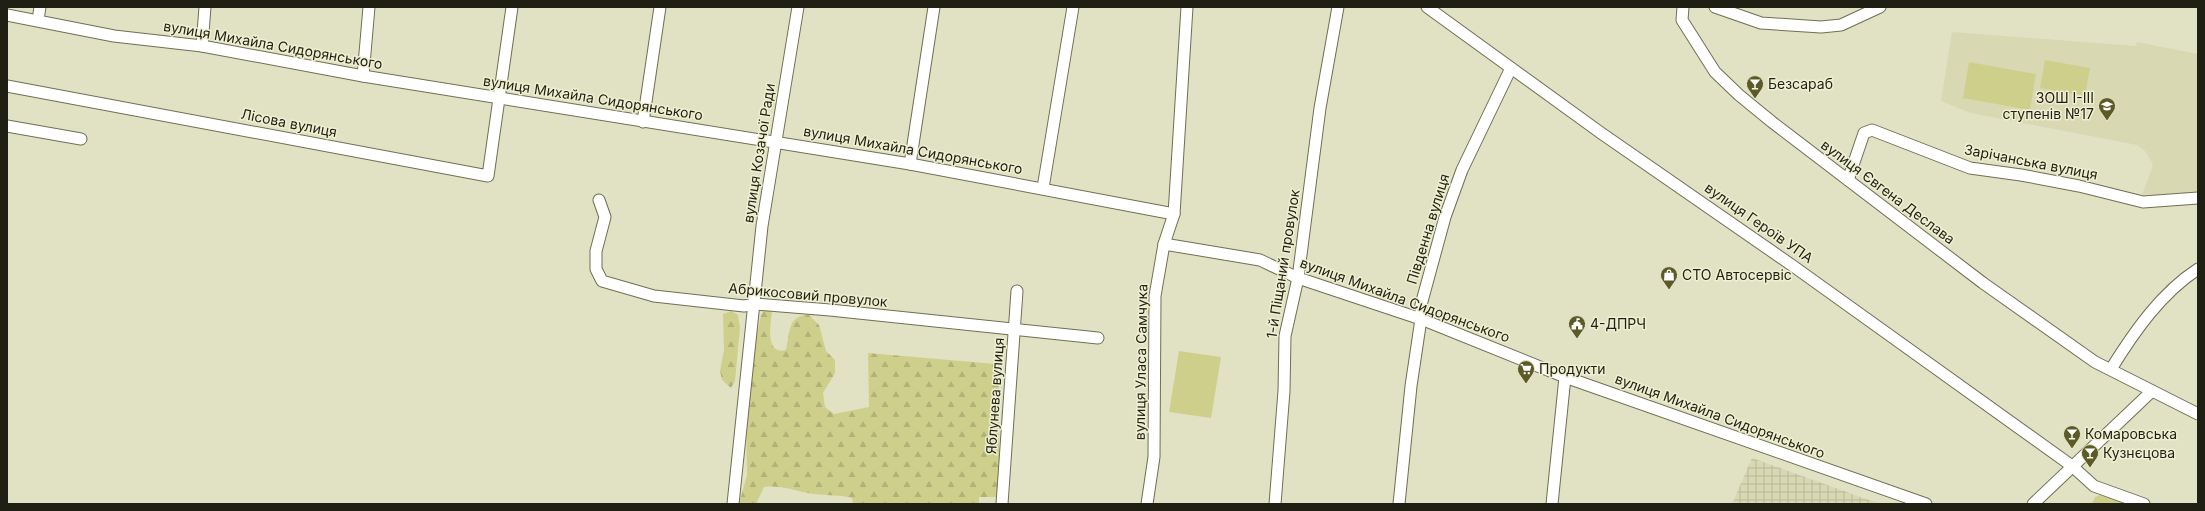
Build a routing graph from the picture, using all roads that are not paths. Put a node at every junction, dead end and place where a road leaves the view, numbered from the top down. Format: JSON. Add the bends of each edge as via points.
{"nodes":[{"id":1,"x":40,"y":7,"type":"edge"},
{"id":2,"x":205,"y":7,"type":"edge"},
{"id":3,"x":370,"y":7,"type":"edge"},
{"id":4,"x":512,"y":7,"type":"edge"},
{"id":5,"x":660,"y":7,"type":"edge"},
{"id":6,"x":798,"y":7,"type":"edge"},
{"id":7,"x":934,"y":7,"type":"edge"},
{"id":8,"x":1073,"y":7,"type":"edge"},
{"id":9,"x":1187,"y":7,"type":"edge"},
{"id":10,"x":1338,"y":7,"type":"edge"},
{"id":11,"x":1427,"y":7,"type":"edge"},
{"id":12,"x":1683,"y":7,"type":"edge"},
{"id":13,"x":1715,"y":7,"type":"edge"},
{"id":14,"x":1880,"y":7,"type":"edge"},
{"id":15,"x":7,"y":15,"type":"edge"},
{"id":16,"x":38,"y":20,"type":"junction"},
{"id":17,"x":202,"y":46,"type":"junction"},
{"id":18,"x":1511,"y":68,"type":"junction"},
{"id":19,"x":363,"y":76,"type":"junction"},
{"id":20,"x":7,"y":86,"type":"edge"},
{"id":21,"x":499,"y":98,"type":"junction"},
{"id":22,"x":643,"y":122,"type":"junction"},
{"id":23,"x":7,"y":126,"type":"edge"},
{"id":24,"x":81,"y":139,"type":"dead end"},
{"id":25,"x":776,"y":142,"type":"junction"},
{"id":26,"x":910,"y":164,"type":"junction"},
{"id":27,"x":1848,"y":180,"type":"junction"},
{"id":28,"x":1043,"y":188,"type":"junction"},
{"id":29,"x":2198,"y":198,"type":"edge"},
{"id":30,"x":599,"y":200,"type":"dead end"},
{"id":31,"x":1174,"y":214,"type":"junction"},
{"id":32,"x":1164,"y":244,"type":"junction"},
{"id":33,"x":2198,"y":269,"type":"edge"},
{"id":34,"x":1298,"y":278,"type":"junction"},
{"id":35,"x":1017,"y":291,"type":"dead end"},
{"id":36,"x":755,"y":304,"type":"junction"},
{"id":37,"x":1421,"y":319,"type":"junction"},
{"id":38,"x":1014,"y":330,"type":"junction"},
{"id":39,"x":1098,"y":338,"type":"dead end"},
{"id":40,"x":2111,"y":369,"type":"junction"},
{"id":41,"x":1565,"y":377,"type":"junction"},
{"id":42,"x":2152,"y":391,"type":"junction"},
{"id":43,"x":2198,"y":414,"type":"edge"},
{"id":44,"x":2072,"y":466,"type":"junction"},
{"id":45,"x":2036,"y":503,"type":"edge"},
{"id":46,"x":733,"y":504,"type":"edge"},
{"id":47,"x":1002,"y":504,"type":"edge"},
{"id":48,"x":1147,"y":504,"type":"edge"},
{"id":49,"x":1275,"y":504,"type":"edge"},
{"id":50,"x":1399,"y":504,"type":"edge"},
{"id":51,"x":1552,"y":504,"type":"edge"},
{"id":52,"x":1926,"y":504,"type":"edge"},
{"id":53,"x":2144,"y":504,"type":"edge"}],
"edges":[{"from":1,"to":16,"type":"street"},
{"from":2,"to":17,"type":"street"},
{"from":3,"to":19,"type":"street"},
{"from":4,"to":21,"type":"street"},
{"from":5,"to":22,"type":"street"},
{"from":6,"to":25,"type":"street","name":"вулиця Козачої Ради"},
{"from":7,"to":26,"type":"street"},
{"from":8,"to":28,"type":"street"},
{"from":9,"to":31,"type":"street","name":"вулиця Уласа Самчука"},
{"from":10,"to":34,"type":"street","name":"1-й Піщаний провулок","via":[[1320,108]]},
{"from":11,"to":18,"type":"street","name":"вулиця Героїв УПА"},
{"from":12,"to":27,"type":"street","name":"вулиця Євгена Деслава","via":[[1682,20],[1715,72],[1738,95]]},
{"from":13,"to":14,"type":"street","via":[[1761,23],[1821,27],[1841,25]]},
{"from":15,"to":16,"type":"street","name":"вулиця Михайла Сидорянського"},
{"from":16,"to":17,"type":"street","name":"вулиця Михайла Сидорянського","via":[[114,36]]},
{"from":17,"to":19,"type":"street","name":"вулиця Михайла Сидорянського"},
{"from":18,"to":37,"type":"street","name":"Південна вулиця","via":[[1462,170],[1421,305]]},
{"from":18,"to":44,"type":"street","name":"вулиця Героїв УПА"},
{"from":19,"to":21,"type":"street","name":"вулиця Михайла Сидорянського"},
{"from":20,"to":21,"type":"street","name":"Лісова вулиця","via":[[488,176]]},
{"from":21,"to":22,"type":"street","name":"вулиця Михайла Сидорянського"},
{"from":22,"to":25,"type":"street","name":"вулиця Михайла Сидорянського"},
{"from":23,"to":24,"type":"street"},
{"from":25,"to":26,"type":"street","name":"вулиця Михайла Сидорянського"},
{"from":25,"to":36,"type":"street","name":"вулиця Козачої Ради","via":[[762,226]]},
{"from":26,"to":28,"type":"street","name":"вулиця Михайла Сидорянського"},
{"from":27,"to":29,"type":"street","name":"Зарічанська вулиця","via":[[1864,134],[1872,130],[1970,168],[2072,184],[2143,202]]},
{"from":27,"to":40,"type":"street","name":"вулиця Євгена Деслава","via":[[1989,288],[2094,362]]},
{"from":28,"to":31,"type":"street","name":"вулиця Михайла Сидорянського"},
{"from":30,"to":36,"type":"street","name":"Абрикосовий провулок","via":[[605,217],[596,251],[596,269],[602,282],[654,296],[744,306]]},
{"from":31,"to":32,"type":"street","name":"вулиця Уласа Самчука"},
{"from":32,"to":34,"type":"street","name":"вулиця Михайла Сидорянського","via":[[1260,260]]},
{"from":32,"to":48,"type":"street","name":"вулиця Уласа Самчука","via":[[1155,296],[1154,457]]},
{"from":33,"to":40,"type":"street","via":[[2170,291],[2138,328]]},
{"from":34,"to":37,"type":"street","name":"вулиця Михайла Сидорянського"},
{"from":34,"to":49,"type":"street","name":"1-й Піщаний провулок","via":[[1285,336],[1284,391]]},
{"from":35,"to":38,"type":"street","name":"Яблунева вулиця"},
{"from":36,"to":38,"type":"street","name":"Абрикосовий провулок"},
{"from":36,"to":46,"type":"street","name":"вулиця Козачої Ради"},
{"from":37,"to":41,"type":"street","name":"вулиця Михайла Сидорянського"},
{"from":37,"to":50,"type":"street","name":"Південна вулиця","via":[[1411,386]]},
{"from":38,"to":39,"type":"street","name":"Абрикосовий провулок"},
{"from":38,"to":47,"type":"street","name":"Яблунева вулиця"},
{"from":40,"to":42,"type":"street","name":"вулиця Євгена Деслава"},
{"from":41,"to":51,"type":"street"},
{"from":41,"to":52,"type":"street","name":"вулиця Михайла Сидорянського"},
{"from":42,"to":43,"type":"street","name":"вулиця Євгена Деслава"},
{"from":42,"to":44,"type":"street"},
{"from":44,"to":45,"type":"street"},
{"from":44,"to":53,"type":"street","via":[[2094,486]]}]}
